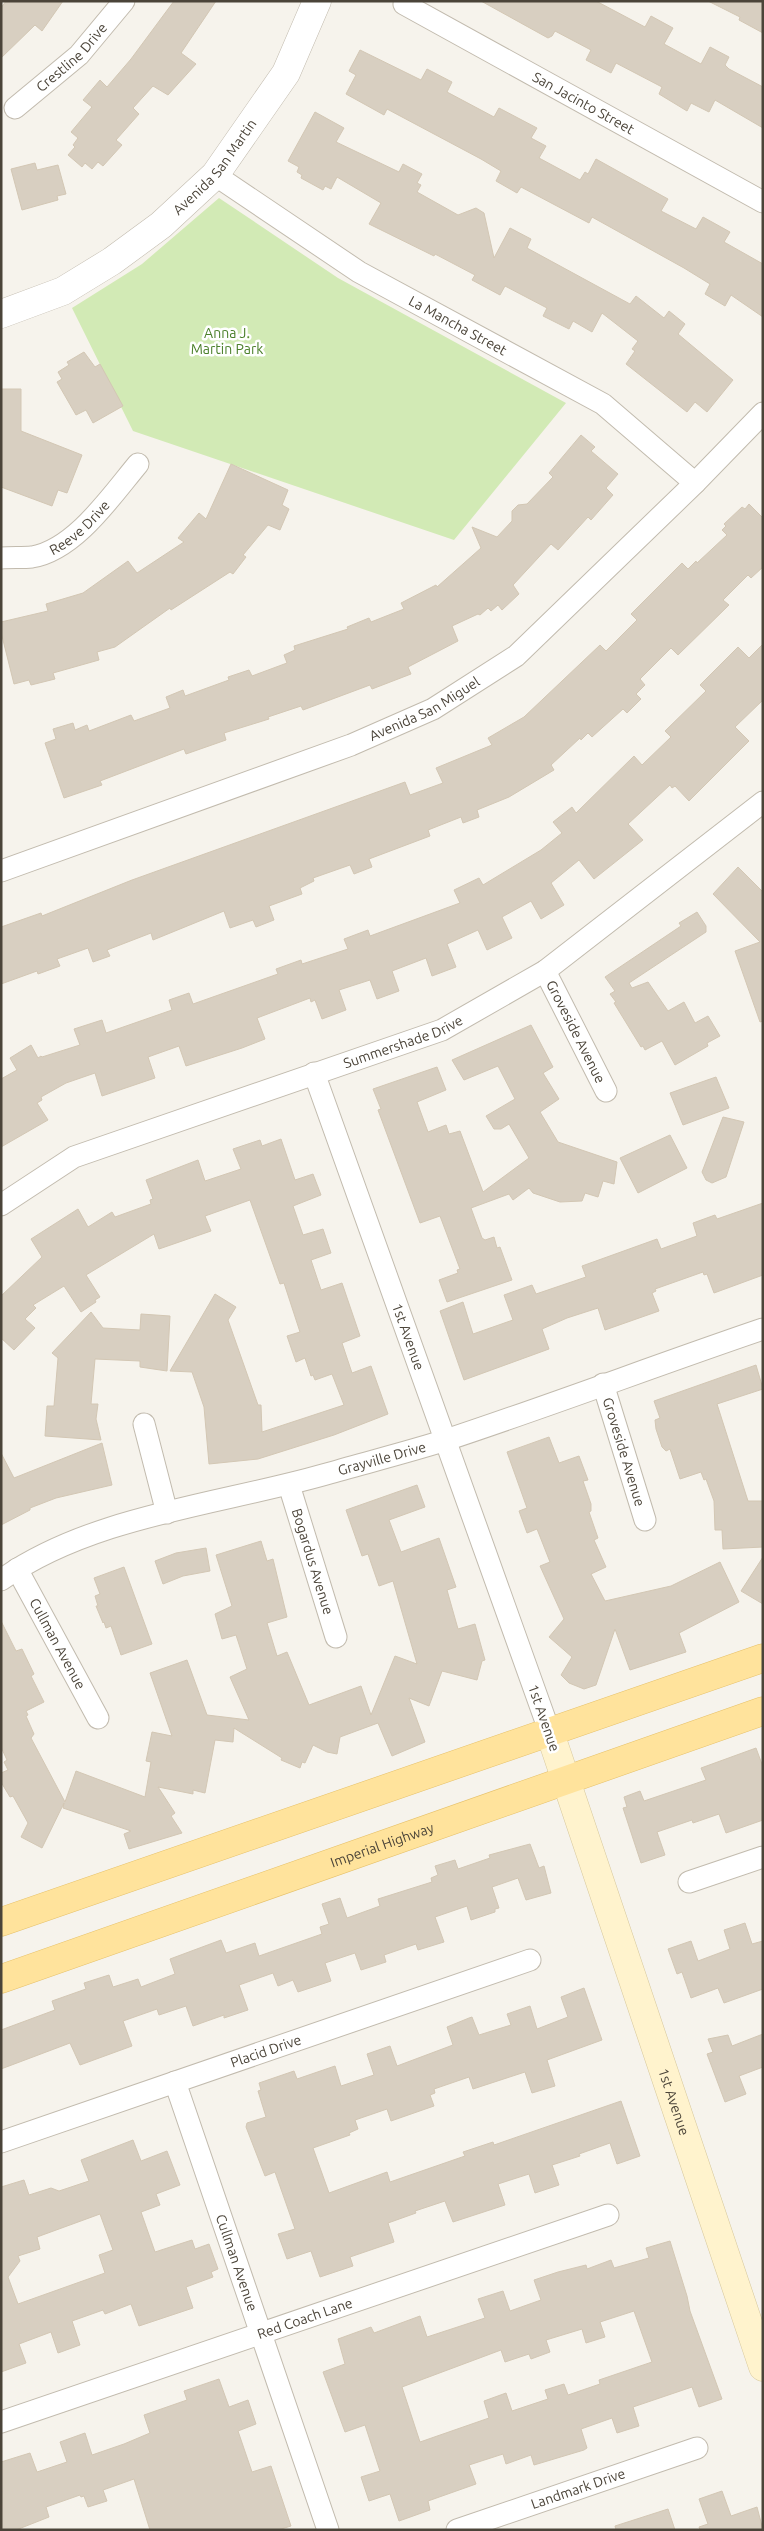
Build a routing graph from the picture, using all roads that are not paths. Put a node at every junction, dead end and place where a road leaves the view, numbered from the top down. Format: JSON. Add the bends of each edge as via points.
{"nodes":[{"id":1,"x":124,"y":1,"type":"edge"},
{"id":2,"x":317,"y":1,"type":"edge"},
{"id":3,"x":404,"y":4,"type":"dead end"},
{"id":4,"x":15,"y":108,"type":"dead end"},
{"id":5,"x":215,"y":175,"type":"junction"},
{"id":6,"x":763,"y":202,"type":"edge"},
{"id":7,"x":1,"y":314,"type":"edge"},
{"id":8,"x":763,"y":413,"type":"edge"},
{"id":9,"x":138,"y":464,"type":"dead end"},
{"id":10,"x":695,"y":483,"type":"junction"},
{"id":11,"x":1,"y":558,"type":"edge"},
{"id":12,"x":761,"y":809,"type":"edge"},
{"id":13,"x":1,"y":871,"type":"edge"},
{"id":14,"x":545,"y":971,"type":"junction"},
{"id":15,"x":314,"y":1073,"type":"junction"},
{"id":16,"x":606,"y":1091,"type":"dead end"},
{"id":17,"x":1,"y":1205,"type":"edge"},
{"id":18,"x":763,"y":1330,"type":"edge"},
{"id":19,"x":603,"y":1384,"type":"junction"},
{"id":20,"x":144,"y":1424,"type":"dead end"},
{"id":21,"x":445,"y":1440,"type":"junction"},
{"id":22,"x":289,"y":1485,"type":"junction"},
{"id":23,"x":167,"y":1513,"type":"junction"},
{"id":24,"x":645,"y":1520,"type":"dead end"},
{"id":25,"x":9,"y":1574,"type":"edge"},
{"id":26,"x":336,"y":1637,"type":"dead end"},
{"id":27,"x":763,"y":1658,"type":"edge"},
{"id":28,"x":763,"y":1711,"type":"edge"},
{"id":29,"x":98,"y":1718,"type":"dead end"},
{"id":30,"x":550,"y":1733,"type":"junction"},
{"id":31,"x":566,"y":1781,"type":"junction"},
{"id":32,"x":763,"y":1857,"type":"edge"},
{"id":33,"x":689,"y":1882,"type":"dead end"},
{"id":34,"x":1,"y":1922,"type":"edge"},
{"id":35,"x":530,"y":1960,"type":"dead end"},
{"id":36,"x":1,"y":1979,"type":"edge"},
{"id":37,"x":175,"y":2082,"type":"junction"},
{"id":38,"x":1,"y":2142,"type":"edge"},
{"id":39,"x":608,"y":2214,"type":"dead end"},
{"id":40,"x":261,"y":2333,"type":"junction"},
{"id":41,"x":763,"y":2367,"type":"edge"},
{"id":42,"x":1,"y":2422,"type":"edge"},
{"id":43,"x":697,"y":2448,"type":"dead end"},
{"id":44,"x":328,"y":2530,"type":"edge"},
{"id":45,"x":458,"y":2530,"type":"edge"}],
"edges":[{"from":1,"to":4,"type":"street","name":"Crestline Drive","via":[[79,54]]},
{"from":2,"to":5,"type":"street","name":"Avenida San Martin","via":[[286,73]]},
{"from":3,"to":6,"type":"street","name":"San Jacinto Street"},
{"from":5,"to":7,"type":"street","name":"Avenida San Martin","via":[[161,225],[112,261],[63,290]]},
{"from":5,"to":10,"type":"street","name":"La Mancha Street","via":[[359,272],[603,404]]},
{"from":8,"to":10,"type":"street","name":"Avenida San Miguel"},
{"from":9,"to":11,"type":"street","name":"Reeve Drive","via":[[93,518],[68,542],[34,557]]},
{"from":10,"to":13,"type":"street","name":"Avenida San Miguel","via":[[516,656],[433,709],[351,745]]},
{"from":12,"to":14,"type":"street","name":"Summershade Drive"},
{"from":14,"to":15,"type":"street","name":"Summershade Drive","via":[[442,1030]]},
{"from":14,"to":16,"type":"street","name":"Groveside Avenue"},
{"from":15,"to":17,"type":"street","name":"Summershade Drive","via":[[74,1157]]},
{"from":15,"to":21,"type":"street","name":"1st Avenue"},
{"from":18,"to":19,"type":"street","name":"Grayville Drive"},
{"from":19,"to":21,"type":"street","name":"Grayville Drive"},
{"from":19,"to":24,"type":"street","name":"Groveside Avenue"},
{"from":20,"to":23,"type":"street"},
{"from":21,"to":22,"type":"street","name":"Grayville Drive"},
{"from":21,"to":30,"type":"street","name":"1st Avenue"},
{"from":22,"to":23,"type":"street","name":"Grayville Drive"},
{"from":22,"to":26,"type":"street","name":"Bogardus Avenue"},
{"from":23,"to":25,"type":"street","name":"Grayville Drive","via":[[75,1540]]},
{"from":25,"to":29,"type":"street","name":"Cullman Avenue"},
{"from":27,"to":30,"type":"main road"},
{"from":28,"to":31,"type":"main road","name":"Imperial Highway"},
{"from":30,"to":31,"type":"main road","name":"1st Avenue"},
{"from":30,"to":34,"type":"main road"},
{"from":31,"to":36,"type":"main road","name":"Imperial Highway"},
{"from":31,"to":41,"type":"main road","name":"1st Avenue"},
{"from":32,"to":33,"type":"street"},
{"from":35,"to":37,"type":"street","name":"Placid Drive"},
{"from":37,"to":38,"type":"street","name":"Placid Drive"},
{"from":37,"to":40,"type":"street","name":"Cullman Avenue"},
{"from":39,"to":40,"type":"street","name":"Red Coach Lane"},
{"from":40,"to":42,"type":"street","name":"Red Coach Lane"},
{"from":40,"to":44,"type":"street","name":"Cullman Avenue"},
{"from":43,"to":45,"type":"street","name":"Landmark Drive"}]}
